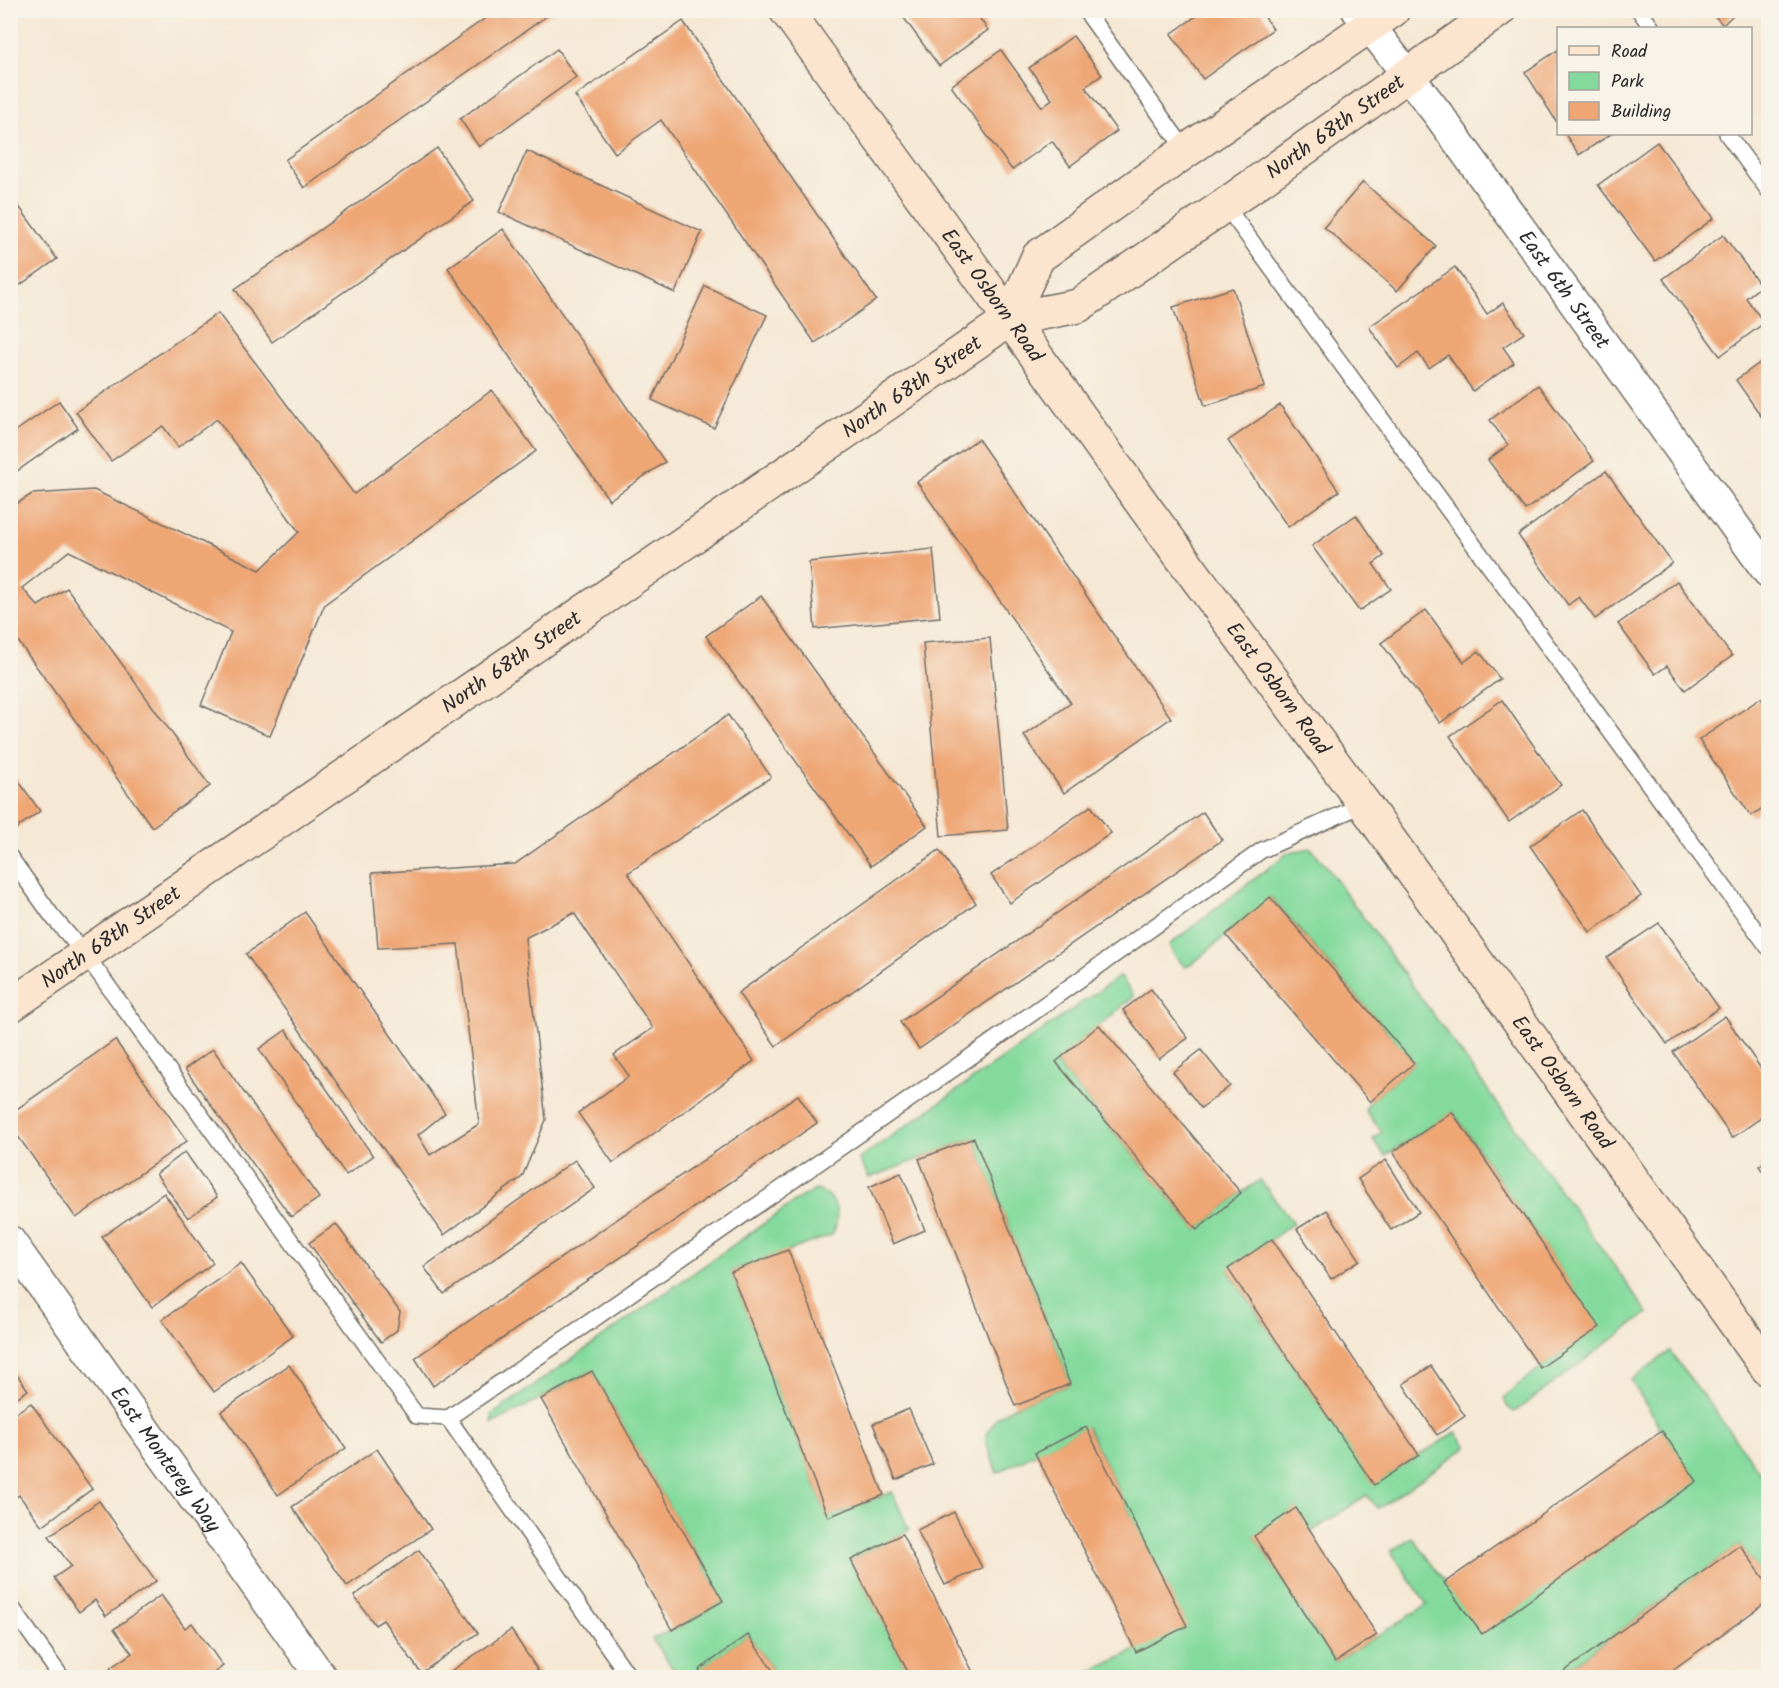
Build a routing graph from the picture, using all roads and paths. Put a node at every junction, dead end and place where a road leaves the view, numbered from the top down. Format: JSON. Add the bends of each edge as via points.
{"nodes":[{"id":1,"x":786,"y":10,"type":"edge"},
{"id":2,"x":1085,"y":10,"type":"edge"},
{"id":3,"x":1499,"y":10,"type":"edge"},
{"id":4,"x":1639,"y":10,"type":"edge"},
{"id":5,"x":1373,"y":16,"type":"edge"},
{"id":6,"x":1651,"y":27,"type":"edge"},
{"id":7,"x":1408,"y":76,"type":"junction"},
{"id":8,"x":1728,"y":135,"type":"edge"},
{"id":9,"x":1185,"y":151,"type":"junction"},
{"id":10,"x":1768,"y":190,"type":"edge"},
{"id":11,"x":1226,"y":205,"type":"junction"},
{"id":12,"x":1010,"y":319,"type":"junction"},
{"id":13,"x":1768,"y":572,"type":"edge"},
{"id":14,"x":1364,"y":804,"type":"junction"},
{"id":15,"x":10,"y":857,"type":"edge"},
{"id":16,"x":1768,"y":947,"type":"edge"},
{"id":17,"x":85,"y":954,"type":"junction"},
{"id":18,"x":10,"y":1006,"type":"edge"},
{"id":19,"x":10,"y":1241,"type":"edge"},
{"id":20,"x":1768,"y":1369,"type":"edge"},
{"id":21,"x":448,"y":1418,"type":"junction"},
{"id":22,"x":10,"y":1605,"type":"edge"},
{"id":23,"x":62,"y":1677,"type":"edge"},
{"id":24,"x":322,"y":1677,"type":"edge"},
{"id":25,"x":630,"y":1677,"type":"edge"}],
"edges":[{"from":1,"to":12,"type":"main road","name":"East Osborn Road"},
{"from":2,"to":9,"type":"lane"},
{"from":3,"to":7,"type":"main road","name":"North 68th Street"},
{"from":4,"to":6,"type":"lane"},
{"from":5,"to":7,"type":"street","name":"East 6th Street"},
{"from":5,"to":9,"type":"main road"},
{"from":7,"to":11,"type":"main road","name":"North 68th Street"},
{"from":7,"to":13,"type":"street","name":"East 6th Street"},
{"from":8,"to":10,"type":"lane"},
{"from":9,"to":12,"type":"main road","via":[[1038,257]]},
{"from":11,"to":12,"type":"main road","name":"North 68th Street","via":[[1078,306]]},
{"from":11,"to":16,"type":"lane"},
{"from":12,"to":14,"type":"main road","name":"East Osborn Road"},
{"from":12,"to":17,"type":"main road","name":"North 68th Street"},
{"from":14,"to":20,"type":"main road","name":"East Osborn Road"},
{"from":14,"to":21,"type":"lane","via":[[1262,850]]},
{"from":15,"to":17,"type":"lane"},
{"from":17,"to":18,"type":"main road","name":"North 68th Street"},
{"from":17,"to":21,"type":"lane","via":[[417,1416]]},
{"from":19,"to":24,"type":"street","name":"East Monterey Way"},
{"from":21,"to":25,"type":"lane"},
{"from":22,"to":23,"type":"lane"}]}
